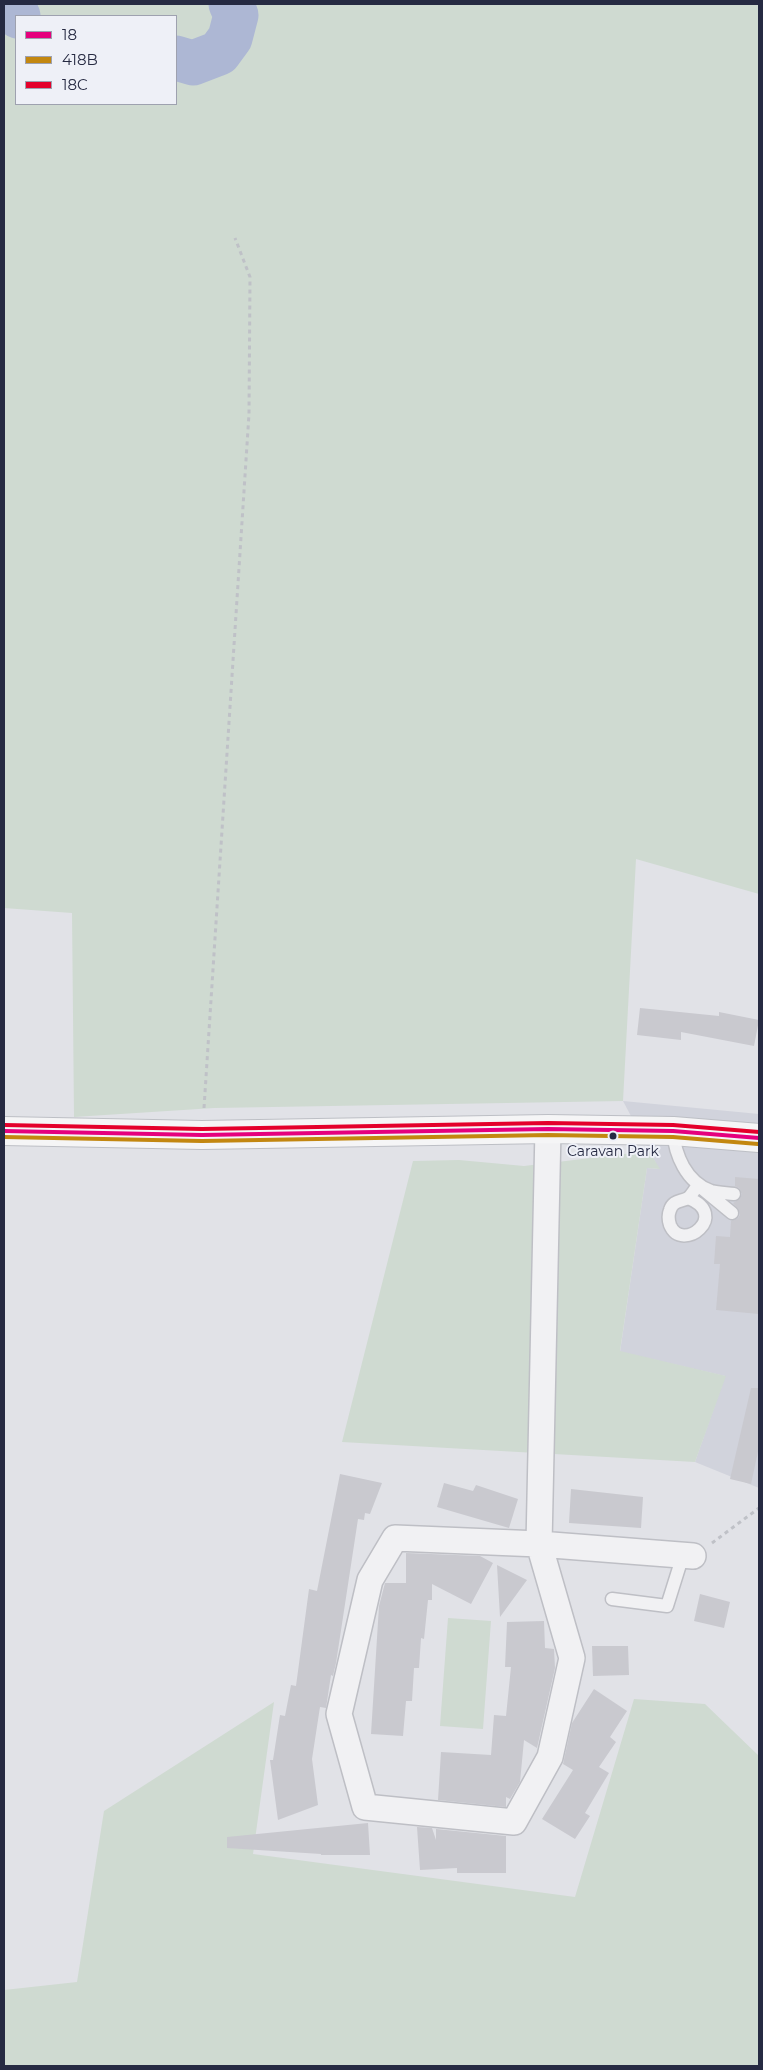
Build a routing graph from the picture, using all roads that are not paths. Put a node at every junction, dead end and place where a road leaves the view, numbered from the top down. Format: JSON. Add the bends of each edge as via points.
{"nodes":[{"id":1,"x":548,"y":1129,"type":"junction"},
{"id":2,"x":4,"y":1131,"type":"edge"},
{"id":3,"x":673,"y":1131,"type":"junction"},
{"id":4,"x":759,"y":1138,"type":"edge"},
{"id":5,"x":698,"y":1185,"type":"junction"},
{"id":6,"x":734,"y":1194,"type":"dead end"},
{"id":7,"x":688,"y":1198,"type":"dead end"},
{"id":8,"x":732,"y":1212,"type":"dead end"},
{"id":9,"x":540,"y":1544,"type":"junction"},
{"id":10,"x":688,"y":1556,"type":"joint"},
{"id":11,"x":612,"y":1599,"type":"dead end"}],
"edges":[{"from":1,"to":2,"type":"main road","via":[[202,1135]]},
{"from":1,"to":3,"type":"main road"},
{"from":1,"to":9,"type":"street"},
{"from":3,"to":4,"type":"main road"},
{"from":3,"to":5,"type":"lane","via":[[677,1154]]},
{"from":5,"to":6,"type":"lane","via":[[712,1192]]},
{"from":5,"to":7,"type":"lane"},
{"from":5,"to":8,"type":"lane"},
{"from":9,"to":9,"type":"street","via":[[395,1538],[370,1580],[339,1714],[365,1807],[514,1822],[550,1757],[572,1658]]},
{"from":9,"to":10,"type":"street"},
{"from":10,"to":11,"type":"lane","via":[[667,1606]]}]}
